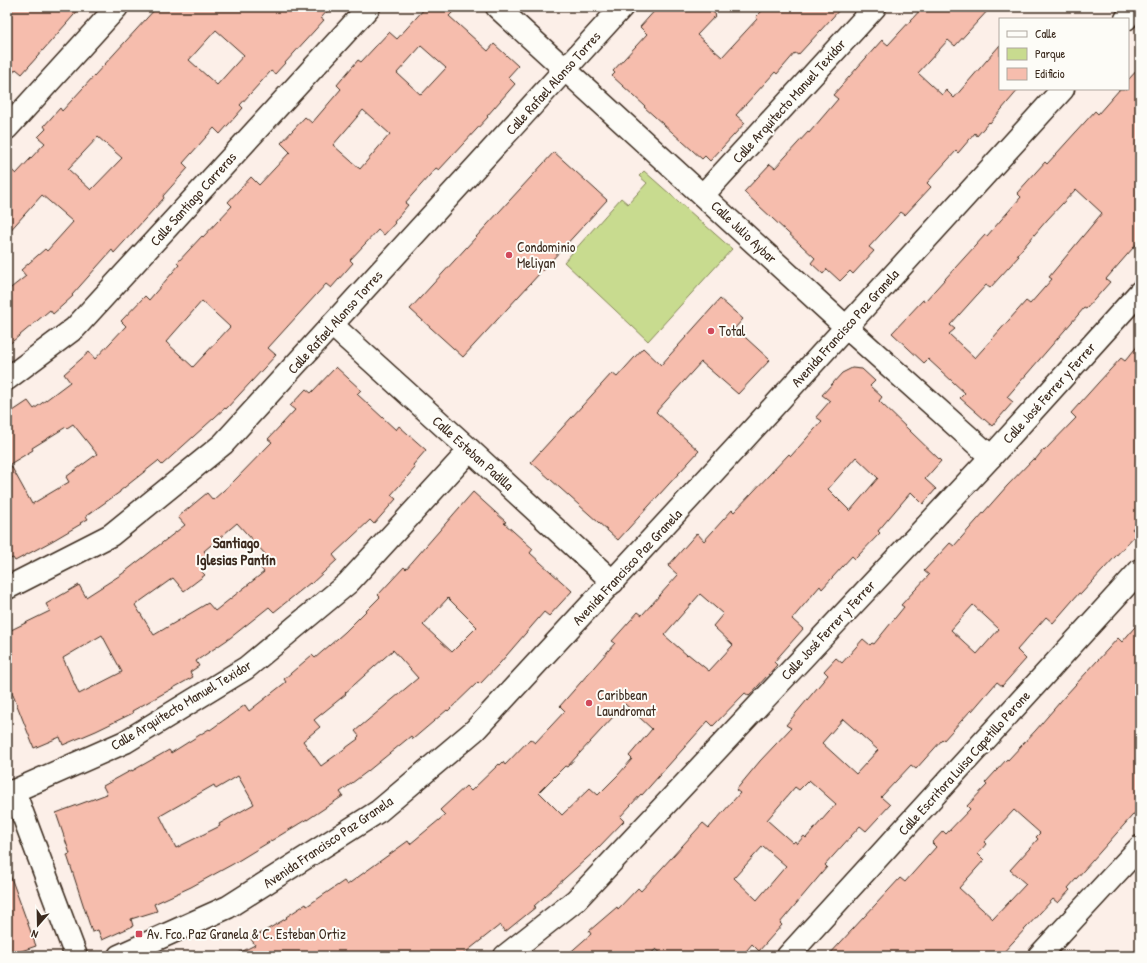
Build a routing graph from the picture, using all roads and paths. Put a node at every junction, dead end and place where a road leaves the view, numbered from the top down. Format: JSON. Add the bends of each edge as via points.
{"nodes":[{"id":1,"x":117,"y":7,"type":"edge"},
{"id":2,"x":369,"y":7,"type":"edge"},
{"id":3,"x":497,"y":7,"type":"edge"},
{"id":4,"x":622,"y":7,"type":"edge"},
{"id":5,"x":875,"y":7,"type":"edge"},
{"id":6,"x":1135,"y":7,"type":"edge"},
{"id":7,"x":1127,"y":18,"type":"edge"},
{"id":8,"x":565,"y":70,"type":"junction"},
{"id":9,"x":1062,"y":90,"type":"edge"},
{"id":10,"x":7,"y":128,"type":"edge"},
{"id":11,"x":703,"y":195,"type":"junction"},
{"id":12,"x":1140,"y":292,"type":"edge"},
{"id":13,"x":332,"y":325,"type":"junction"},
{"id":14,"x":846,"y":327,"type":"junction"},
{"id":15,"x":7,"y":379,"type":"edge"},
{"id":16,"x":470,"y":450,"type":"junction"},
{"id":17,"x":991,"y":457,"type":"junction"},
{"id":18,"x":1140,"y":570,"type":"edge"},
{"id":19,"x":613,"y":582,"type":"junction"},
{"id":20,"x":7,"y":588,"type":"edge"},
{"id":21,"x":10,"y":791,"type":"edge"},
{"id":22,"x":1140,"y":846,"type":"edge"},
{"id":23,"x":1041,"y":955,"type":"edge"},
{"id":24,"x":76,"y":956,"type":"edge"},
{"id":25,"x":119,"y":956,"type":"edge"},
{"id":26,"x":505,"y":956,"type":"edge"},
{"id":27,"x":788,"y":956,"type":"edge"}],
"edges":[{"from":1,"to":10,"type":"street"},
{"from":2,"to":15,"type":"street","name":"Calle Santiago Carreras","via":[[75,328]]},
{"from":3,"to":8,"type":"street","name":"Calle Julio Aybar"},
{"from":4,"to":8,"type":"street","name":"Calle Rafael Alonso Torres"},
{"from":5,"to":11,"type":"street","name":"Calle Arquitecto Manuel Texidor"},
{"from":6,"to":7,"type":"street"},
{"from":8,"to":11,"type":"street","name":"Calle Julio Aybar"},
{"from":8,"to":13,"type":"street","name":"Calle Rafael Alonso Torres"},
{"from":9,"to":14,"type":"street","name":"Avenida Francisco Paz Granela"},
{"from":11,"to":14,"type":"street","name":"Calle Julio Aybar"},
{"from":12,"to":17,"type":"street","name":"Calle José Ferrer y Ferrer"},
{"from":13,"to":16,"type":"street","name":"Calle Esteban Padilla"},
{"from":13,"to":20,"type":"street","name":"Calle Rafael Alonso Torres","via":[[223,444],[110,535]]},
{"from":14,"to":17,"type":"street","name":"Calle Julio Aybar"},
{"from":14,"to":19,"type":"street","name":"Avenida Francisco Paz Granela"},
{"from":16,"to":19,"type":"street","name":"Calle Esteban Padilla"},
{"from":16,"to":21,"type":"street","name":"Calle Arquitecto Manuel Texidor","via":[[348,583],[246,668],[125,742]]},
{"from":17,"to":26,"type":"street","name":"Calle José Ferrer y Ferrer","via":[[576,900]]},
{"from":18,"to":27,"type":"street","name":"Calle Escritora Luisa Capetillo Perone"},
{"from":19,"to":25,"type":"street","name":"Avenida Francisco Paz Granela","via":[[475,730],[379,812],[228,907]]},
{"from":21,"to":24,"type":"street"},
{"from":22,"to":23,"type":"street"}]}
